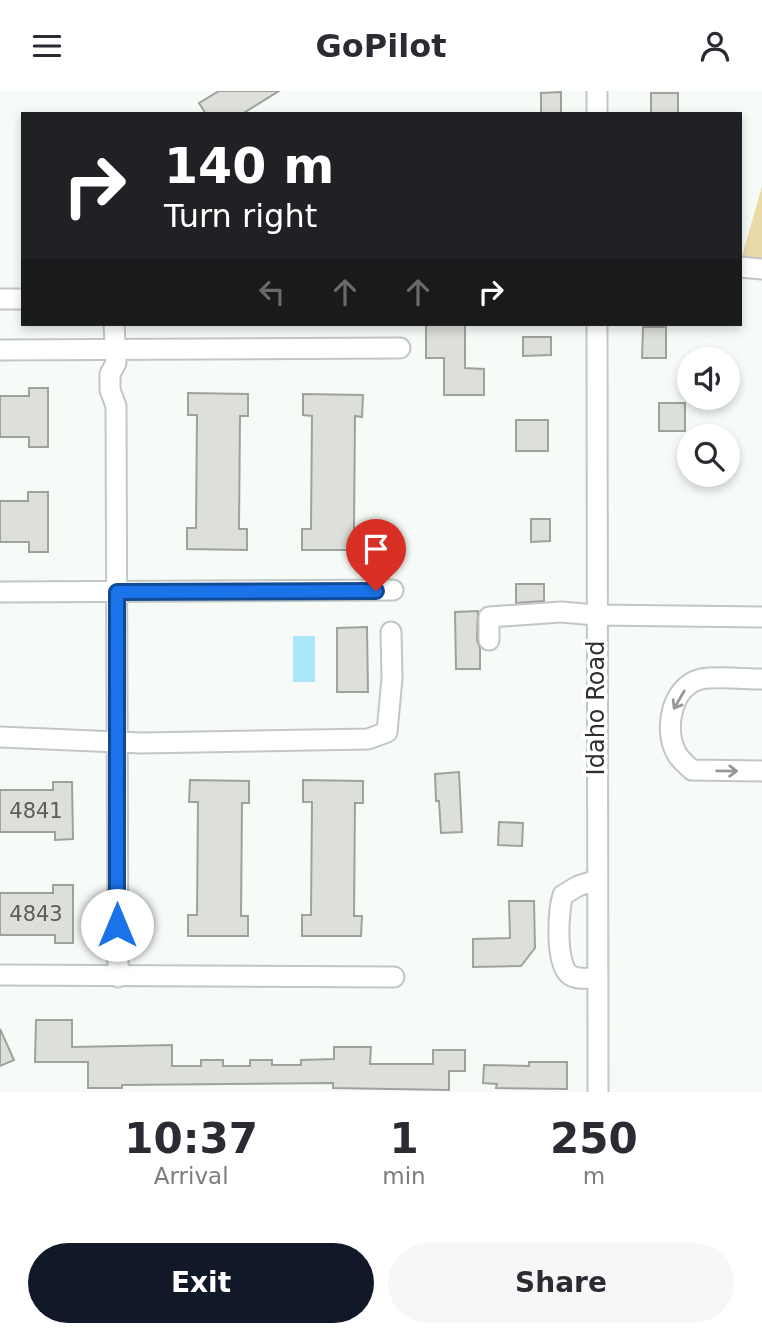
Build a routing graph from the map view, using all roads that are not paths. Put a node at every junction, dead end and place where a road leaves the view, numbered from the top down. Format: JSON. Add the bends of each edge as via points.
{"nodes":[{"id":1,"x":597,"y":91,"type":"edge"},
{"id":2,"x":597,"y":112,"type":"edge"},
{"id":3,"x":742,"y":267,"type":"edge"},
{"id":4,"x":762,"y":269,"type":"edge"},
{"id":5,"x":0,"y":299,"type":"edge"},
{"id":6,"x":21,"y":299,"type":"edge"},
{"id":7,"x":114,"y":326,"type":"edge"},
{"id":8,"x":597,"y":326,"type":"edge"},
{"id":9,"x":400,"y":348,"type":"dead end"},
{"id":10,"x":0,"y":350,"type":"edge"},
{"id":11,"x":116,"y":356,"type":"junction"},
{"id":12,"x":393,"y":590,"type":"dead end"},
{"id":13,"x":0,"y":592,"type":"edge"},
{"id":14,"x":117,"y":592,"type":"junction"},
{"id":15,"x":596,"y":615,"type":"junction"},
{"id":16,"x":762,"y":617,"type":"edge"},
{"id":17,"x":391,"y":632,"type":"dead end"},
{"id":18,"x":489,"y":640,"type":"dead end"},
{"id":19,"x":762,"y":679,"type":"edge"},
{"id":20,"x":0,"y":737,"type":"edge"},
{"id":21,"x":117,"y":742,"type":"junction"},
{"id":22,"x":762,"y":771,"type":"edge"},
{"id":23,"x":597,"y":880,"type":"junction"},
{"id":24,"x":0,"y":975,"type":"edge"},
{"id":25,"x":118,"y":977,"type":"junction"},
{"id":26,"x":394,"y":977,"type":"dead end"},
{"id":27,"x":598,"y":978,"type":"junction"},
{"id":28,"x":598,"y":1092,"type":"edge"}],
"edges":[{"from":1,"to":2,"type":"street"},
{"from":3,"to":4,"type":"street"},
{"from":5,"to":6,"type":"street"},
{"from":7,"to":11,"type":"street"},
{"from":8,"to":15,"type":"street","name":"Idaho Road"},
{"from":9,"to":11,"type":"street"},
{"from":10,"to":11,"type":"street"},
{"from":11,"to":14,"type":"street","via":[[124,379],[116,406]]},
{"from":12,"to":14,"type":"street"},
{"from":13,"to":14,"type":"street"},
{"from":14,"to":21,"type":"street"},
{"from":15,"to":16,"type":"street"},
{"from":15,"to":18,"type":"street","via":[[561,612],[489,617]]},
{"from":15,"to":23,"type":"street","name":"Idaho Road"},
{"from":17,"to":21,"type":"street","via":[[387,732],[368,739]]},
{"from":19,"to":22,"type":"street","one_way":true,"via":[[700,679],[680,696],[669,725],[677,754],[692,770]]},
{"from":20,"to":21,"type":"street"},
{"from":21,"to":25,"type":"street"},
{"from":23,"to":27,"type":"street","name":"Idaho Road"},
{"from":23,"to":27,"type":"street","via":[[563,895],[560,959],[573,977]]},
{"from":24,"to":25,"type":"street"},
{"from":25,"to":26,"type":"street"},
{"from":27,"to":28,"type":"street","name":"Idaho Road"}]}
